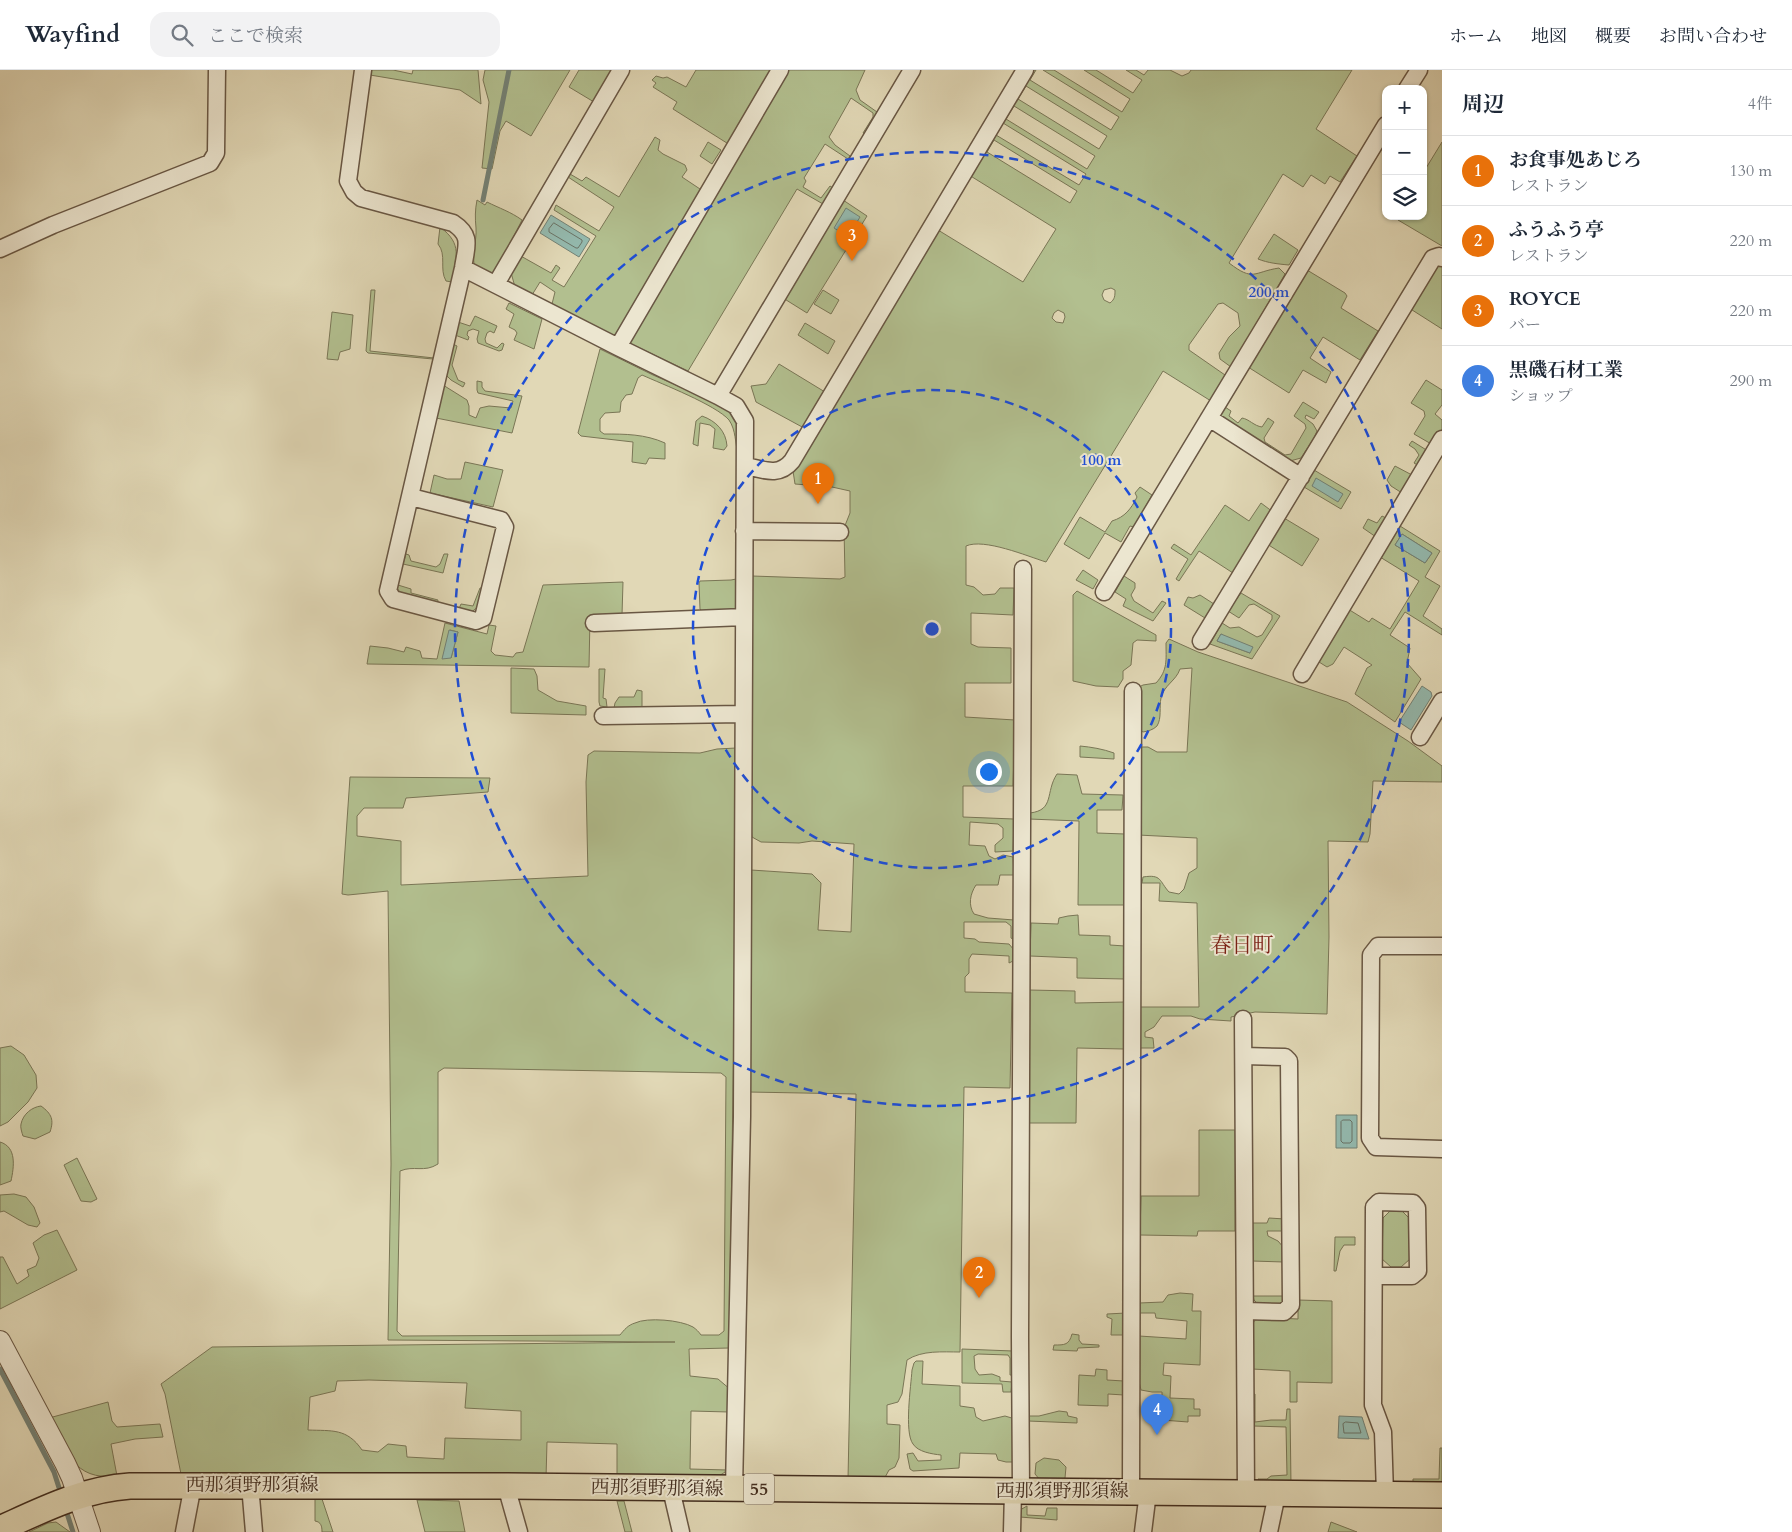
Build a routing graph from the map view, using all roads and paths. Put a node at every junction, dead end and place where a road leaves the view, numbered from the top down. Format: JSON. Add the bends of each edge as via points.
{"nodes":[{"id":1,"x":217,"y":70,"type":"edge"},
{"id":2,"x":363,"y":70,"type":"edge"},
{"id":3,"x":621,"y":70,"type":"edge"},
{"id":4,"x":780,"y":70,"type":"edge"},
{"id":5,"x":912,"y":70,"type":"edge"},
{"id":6,"x":1025,"y":70,"type":"edge"},
{"id":7,"x":1419,"y":70,"type":"edge"},
{"id":8,"x":1410,"y":85,"type":"edge"},
{"id":9,"x":1383,"y":130,"type":"edge"},
{"id":10,"x":0,"y":249,"type":"edge"},
{"id":11,"x":1442,"y":258,"type":"edge"},
{"id":12,"x":464,"y":268,"type":"junction"},
{"id":13,"x":496,"y":284,"type":"junction"},
{"id":14,"x":618,"y":347,"type":"junction"},
{"id":15,"x":718,"y":396,"type":"junction"},
{"id":16,"x":1209,"y":418,"type":"junction"},
{"id":17,"x":1442,"y":439,"type":"edge"},
{"id":18,"x":746,"y":466,"type":"junction"},
{"id":19,"x":1301,"y":477,"type":"junction"},
{"id":20,"x":411,"y":497,"type":"junction"},
{"id":21,"x":744,"y":531,"type":"junction"},
{"id":22,"x":840,"y":532,"type":"dead end"},
{"id":23,"x":1023,"y":569,"type":"dead end"},
{"id":24,"x":1104,"y":592,"type":"dead end"},
{"id":25,"x":744,"y":617,"type":"junction"},
{"id":26,"x":594,"y":623,"type":"dead end"},
{"id":27,"x":1201,"y":641,"type":"dead end"},
{"id":28,"x":1302,"y":674,"type":"dead end"},
{"id":29,"x":1133,"y":692,"type":"dead end"},
{"id":30,"x":1442,"y":700,"type":"edge"},
{"id":31,"x":743,"y":714,"type":"junction"},
{"id":32,"x":602,"y":716,"type":"dead end"},
{"id":33,"x":1420,"y":737,"type":"dead end"},
{"id":34,"x":1442,"y":946,"type":"edge"},
{"id":35,"x":1243,"y":1019,"type":"dead end"},
{"id":36,"x":1244,"y":1056,"type":"junction"},
{"id":37,"x":1442,"y":1149,"type":"edge"},
{"id":38,"x":1374,"y":1276,"type":"junction"},
{"id":39,"x":1246,"y":1311,"type":"junction"},
{"id":40,"x":0,"y":1341,"type":"edge"},
{"id":41,"x":193,"y":1485,"type":"junction"},
{"id":42,"x":250,"y":1485,"type":"junction"},
{"id":43,"x":506,"y":1486,"type":"junction"},
{"id":44,"x":671,"y":1489,"type":"junction"},
{"id":45,"x":734,"y":1489,"type":"junction"},
{"id":46,"x":1017,"y":1491,"type":"junction"},
{"id":47,"x":1139,"y":1492,"type":"junction"},
{"id":48,"x":1246,"y":1493,"type":"junction"},
{"id":49,"x":1277,"y":1494,"type":"junction"},
{"id":50,"x":1384,"y":1494,"type":"junction"},
{"id":51,"x":1442,"y":1495,"type":"edge"},
{"id":52,"x":78,"y":1496,"type":"junction"},
{"id":53,"x":0,"y":1529,"type":"edge"},
{"id":54,"x":90,"y":1532,"type":"edge"},
{"id":55,"x":184,"y":1532,"type":"edge"},
{"id":56,"x":254,"y":1532,"type":"edge"},
{"id":57,"x":518,"y":1532,"type":"edge"},
{"id":58,"x":681,"y":1532,"type":"edge"},
{"id":59,"x":1012,"y":1532,"type":"edge"},
{"id":60,"x":1143,"y":1532,"type":"edge"},
{"id":61,"x":1269,"y":1532,"type":"edge"}],
"edges":[{"from":1,"to":10,"type":"street","via":[[216,153],[210,163]]},
{"from":2,"to":12,"type":"street","via":[[348,181],[361,198],[453,223],[467,240]]},
{"from":3,"to":13,"type":"street"},
{"from":4,"to":14,"type":"street"},
{"from":5,"to":15,"type":"street"},
{"from":6,"to":18,"type":"street","via":[[792,461],[786,469],[776,472]]},
{"from":7,"to":8,"type":"street"},
{"from":9,"to":16,"type":"street"},
{"from":11,"to":19,"type":"street","via":[[1433,258]]},
{"from":12,"to":13,"type":"street"},
{"from":12,"to":20,"type":"street"},
{"from":13,"to":14,"type":"street"},
{"from":14,"to":15,"type":"street"},
{"from":15,"to":18,"type":"street","via":[[736,406],[745,421]]},
{"from":16,"to":19,"type":"street"},
{"from":16,"to":24,"type":"street"},
{"from":17,"to":28,"type":"street"},
{"from":18,"to":21,"type":"street"},
{"from":19,"to":27,"type":"street"},
{"from":20,"to":20,"type":"street","via":[[388,591],[393,599],[476,621],[483,618],[505,526],[501,520]]},
{"from":21,"to":22,"type":"street"},
{"from":21,"to":25,"type":"street"},
{"from":23,"to":46,"type":"street"},
{"from":25,"to":26,"type":"street"},
{"from":25,"to":31,"type":"street"},
{"from":29,"to":47,"type":"street"},
{"from":30,"to":33,"type":"street"},
{"from":31,"to":32,"type":"street"},
{"from":31,"to":45,"type":"street","via":[[742,1108]]},
{"from":34,"to":37,"type":"street","via":[[1378,946],[1371,955],[1370,1138],[1376,1148]]},
{"from":35,"to":36,"type":"street"},
{"from":36,"to":39,"type":"street"},
{"from":36,"to":39,"type":"street","via":[[1285,1057],[1289,1061],[1291,1305],[1284,1312]]},
{"from":38,"to":38,"type":"street","via":[[1374,1207],[1379,1202],[1413,1203],[1417,1208],[1418,1271],[1412,1276]]},
{"from":38,"to":50,"type":"street","via":[[1372,1405],[1383,1432]]},
{"from":39,"to":48,"type":"street"},
{"from":40,"to":52,"type":"street","via":[[65,1463]]},
{"from":41,"to":42,"type":"main road","name":"西那須野那須線","number":"55"},
{"from":41,"to":52,"type":"main road","name":"西那須野那須線","number":"55","via":[[111,1487]]},
{"from":41,"to":55,"type":"street"},
{"from":42,"to":43,"type":"main road","name":"西那須野那須線","number":"55"},
{"from":42,"to":56,"type":"street"},
{"from":43,"to":44,"type":"main road","name":"西那須野那須線","number":"55"},
{"from":43,"to":57,"type":"street"},
{"from":44,"to":45,"type":"main road","name":"西那須野那須線","number":"55"},
{"from":44,"to":58,"type":"street"},
{"from":45,"to":46,"type":"main road","name":"西那須野那須線","number":"55"},
{"from":46,"to":47,"type":"main road","name":"西那須野那須線","number":"55"},
{"from":46,"to":59,"type":"street"},
{"from":47,"to":48,"type":"main road","name":"西那須野那須線","number":"55"},
{"from":47,"to":60,"type":"street"},
{"from":48,"to":49,"type":"main road","name":"西那須野那須線","number":"55"},
{"from":49,"to":50,"type":"main road","name":"西那須野那須線","number":"55"},
{"from":49,"to":61,"type":"street"},
{"from":50,"to":51,"type":"main road","name":"西那須野那須線","number":"55"},
{"from":52,"to":53,"type":"main road","name":"西那須野那須線","number":"55"},
{"from":52,"to":54,"type":"street"}]}
